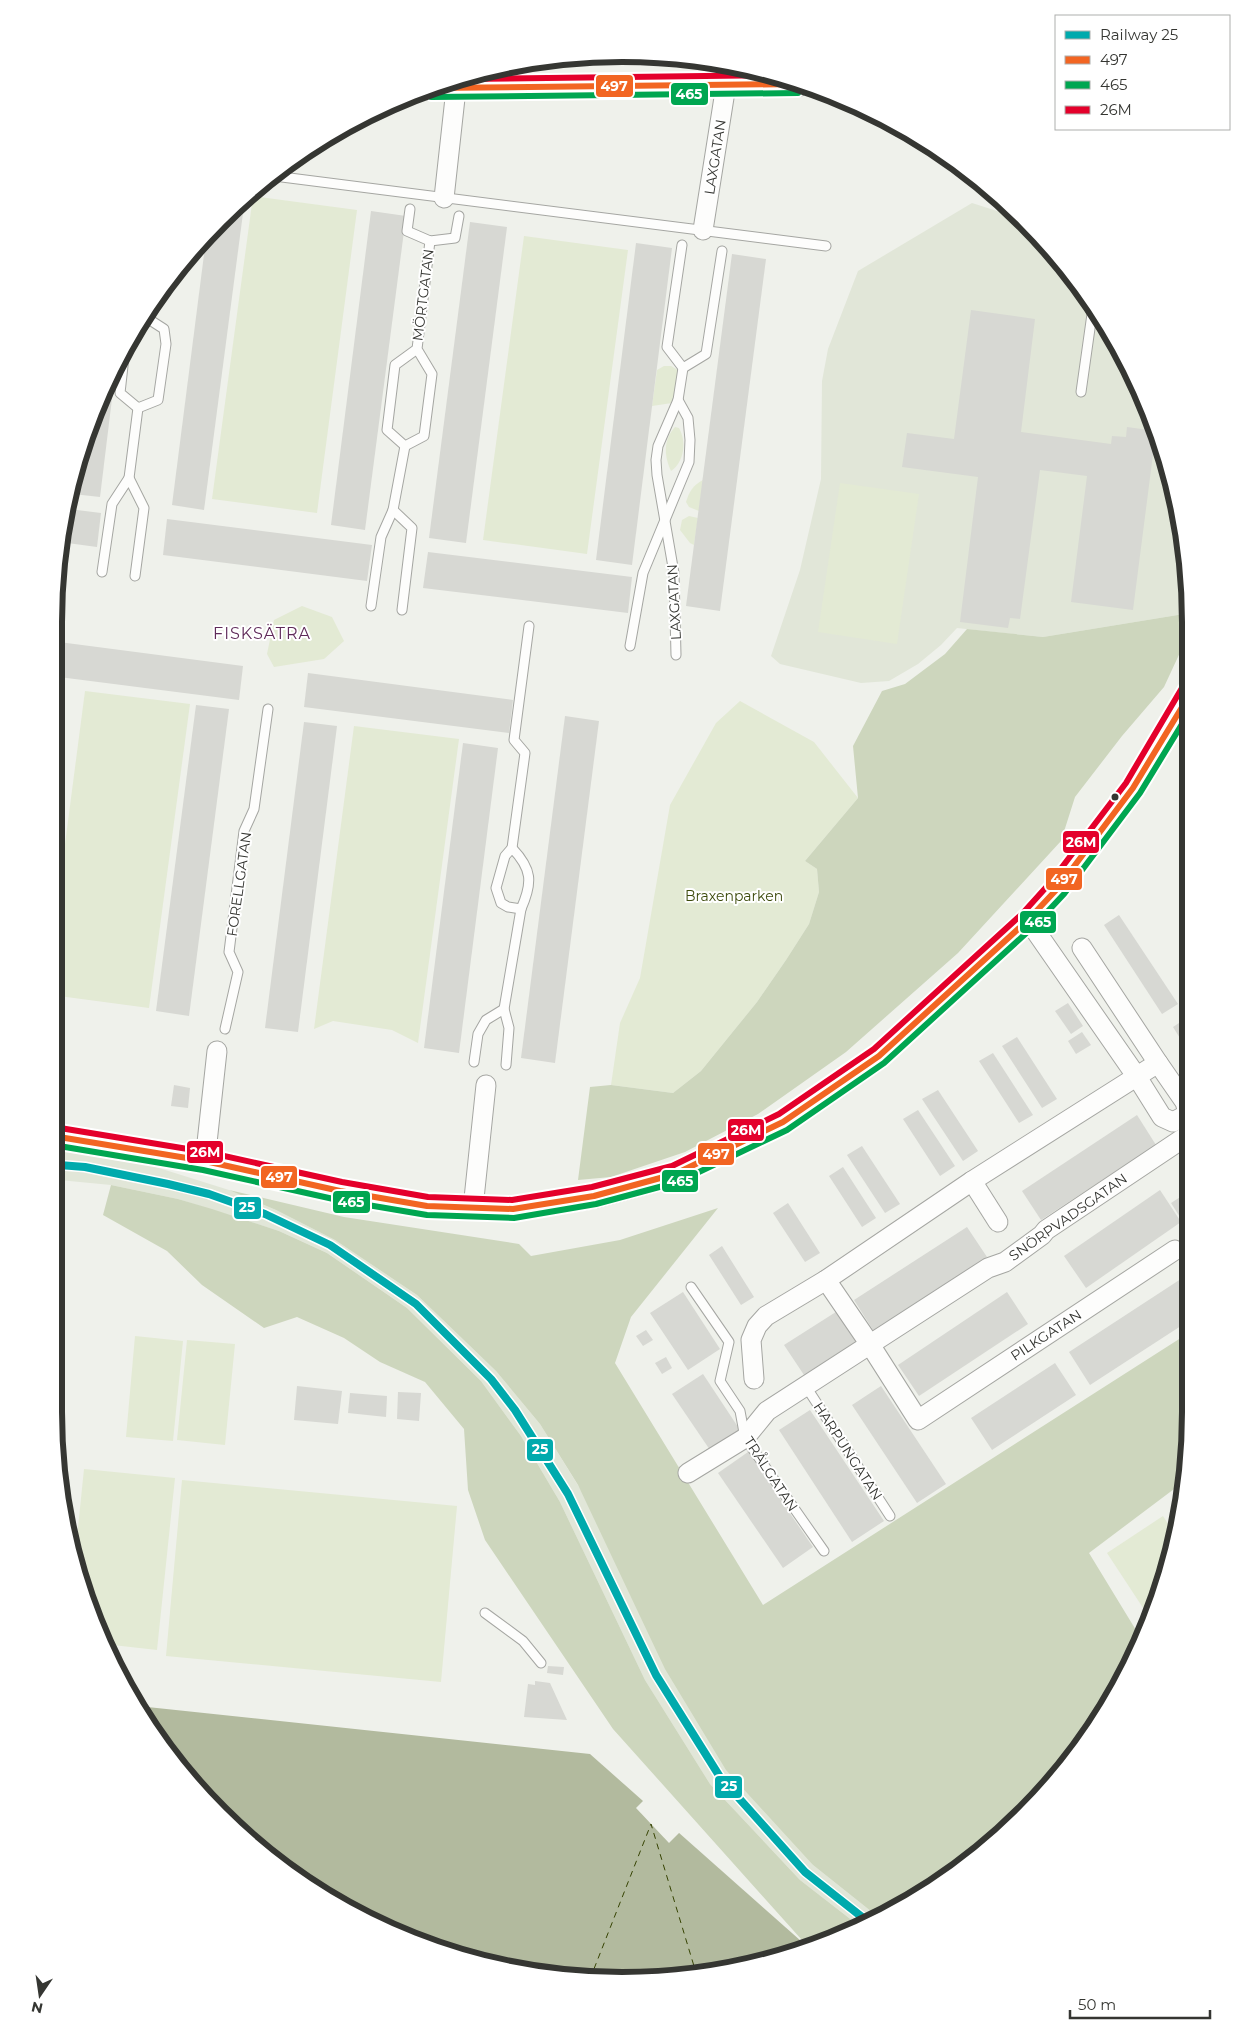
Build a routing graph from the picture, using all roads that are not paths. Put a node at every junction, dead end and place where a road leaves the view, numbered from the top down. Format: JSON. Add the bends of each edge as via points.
{"nodes":[{"id":1,"x":775,"y":84,"type":"edge"},
{"id":2,"x":726,"y":85,"type":"junction"},
{"id":3,"x":456,"y":89,"type":"joint"},
{"id":4,"x":283,"y":177,"type":"edge"},
{"id":5,"x":444,"y":198,"type":"junction"},
{"id":6,"x":410,"y":209,"type":"dead end"},
{"id":7,"x":459,"y":216,"type":"dead end"},
{"id":8,"x":704,"y":230,"type":"junction"},
{"id":9,"x":430,"y":241,"type":"junction"},
{"id":10,"x":682,"y":246,"type":"dead end"},
{"id":11,"x":826,"y":246,"type":"dead end"},
{"id":12,"x":722,"y":251,"type":"dead end"},
{"id":13,"x":1092,"y":317,"type":"edge"},
{"id":14,"x":152,"y":320,"type":"edge"},
{"id":15,"x":417,"y":349,"type":"junction"},
{"id":16,"x":683,"y":368,"type":"junction"},
{"id":17,"x":123,"y":370,"type":"edge"},
{"id":18,"x":1081,"y":392,"type":"dead end"},
{"id":19,"x":678,"y":400,"type":"junction"},
{"id":20,"x":138,"y":408,"type":"junction"},
{"id":21,"x":405,"y":446,"type":"junction"},
{"id":22,"x":129,"y":478,"type":"junction"},
{"id":23,"x":393,"y":510,"type":"junction"},
{"id":24,"x":665,"y":519,"type":"junction"},
{"id":25,"x":102,"y":572,"type":"dead end"},
{"id":26,"x":135,"y":576,"type":"dead end"},
{"id":27,"x":370,"y":606,"type":"dead end"},
{"id":28,"x":402,"y":610,"type":"dead end"},
{"id":29,"x":529,"y":626,"type":"dead end"},
{"id":30,"x":630,"y":646,"type":"dead end"},
{"id":31,"x":676,"y":655,"type":"dead end"},
{"id":32,"x":1182,"y":706,"type":"edge"},
{"id":33,"x":268,"y":709,"type":"dead end"},
{"id":34,"x":512,"y":848,"type":"junction"},
{"id":35,"x":521,"y":909,"type":"junction"},
{"id":36,"x":1028,"y":920,"type":"junction"},
{"id":37,"x":1082,"y":948,"type":"dead end"},
{"id":38,"x":504,"y":1009,"type":"junction"},
{"id":39,"x":225,"y":1029,"type":"dead end"},
{"id":40,"x":218,"y":1051,"type":"dead end"},
{"id":41,"x":474,"y":1062,"type":"dead end"},
{"id":42,"x":1158,"y":1063,"type":"junction"},
{"id":43,"x":506,"y":1065,"type":"dead end"},
{"id":44,"x":1137,"y":1077,"type":"junction"},
{"id":45,"x":486,"y":1086,"type":"dead end"},
{"id":46,"x":1182,"y":1098,"type":"edge"},
{"id":47,"x":1182,"y":1117,"type":"edge"},
{"id":48,"x":62,"y":1138,"type":"edge"},
{"id":49,"x":1182,"y":1139,"type":"edge"},
{"id":50,"x":205,"y":1162,"type":"junction"},
{"id":51,"x":972,"y":1181,"type":"junction"},
{"id":52,"x":473,"y":1208,"type":"junction"},
{"id":53,"x":998,"y":1222,"type":"dead end"},
{"id":54,"x":1175,"y":1250,"type":"dead end"},
{"id":55,"x":826,"y":1280,"type":"junction"},
{"id":56,"x":691,"y":1288,"type":"dead end"},
{"id":57,"x":869,"y":1343,"type":"junction"},
{"id":58,"x":754,"y":1379,"type":"dead end"},
{"id":59,"x":806,"y":1385,"type":"junction"},
{"id":60,"x":745,"y":1438,"type":"junction"},
{"id":61,"x":688,"y":1473,"type":"dead end"},
{"id":62,"x":890,"y":1516,"type":"dead end"},
{"id":63,"x":824,"y":1551,"type":"dead end"},
{"id":64,"x":485,"y":1613,"type":"dead end"},
{"id":65,"x":541,"y":1664,"type":"dead end"}],
"edges":[{"from":1,"to":2,"type":"street"},
{"from":2,"to":3,"type":"street"},
{"from":2,"to":8,"type":"street","name":"LAXGATAN"},
{"from":3,"to":5,"type":"street"},
{"from":4,"to":5,"type":"lane"},
{"from":5,"to":8,"type":"lane"},
{"from":6,"to":9,"type":"lane","name":"MÖRTGATAN","via":[[407,231]]},
{"from":7,"to":9,"type":"lane","name":"MÖRTGATAN","via":[[455,238]]},
{"from":8,"to":11,"type":"lane"},
{"from":9,"to":15,"type":"lane","name":"MÖRTGATAN"},
{"from":10,"to":16,"type":"lane","via":[[667,347]]},
{"from":12,"to":16,"type":"lane","via":[[706,354]]},
{"from":13,"to":18,"type":"lane"},
{"from":14,"to":20,"type":"lane","via":[[164,329],[166,344],[158,400]]},
{"from":15,"to":21,"type":"lane","name":"MÖRTGATAN","via":[[432,374],[424,436]]},
{"from":15,"to":21,"type":"lane","name":"MÖRTGATAN","via":[[395,365],[388,430]]},
{"from":16,"to":19,"type":"lane","name":"LAXGATAN"},
{"from":17,"to":20,"type":"lane","via":[[120,393]]},
{"from":19,"to":24,"type":"lane","name":"LAXGATAN","via":[[660,440],[656,460]]},
{"from":19,"to":24,"type":"lane","name":"LAXGATAN","via":[[688,418],[689,462]]},
{"from":20,"to":22,"type":"lane"},
{"from":21,"to":23,"type":"lane"},
{"from":22,"to":25,"type":"lane","via":[[112,504]]},
{"from":22,"to":26,"type":"lane","via":[[144,508]]},
{"from":23,"to":27,"type":"lane","via":[[380,537]]},
{"from":23,"to":28,"type":"lane","via":[[412,528]]},
{"from":24,"to":30,"type":"lane","name":"LAXGATAN","via":[[643,573]]},
{"from":24,"to":31,"type":"lane","name":"LAXGATAN","via":[[674,573]]},
{"from":29,"to":34,"type":"lane","via":[[514,740],[525,753]]},
{"from":32,"to":36,"type":"street","via":[[1133,788],[1082,858]]},
{"from":33,"to":39,"type":"lane","name":"FORELLGATAN","via":[[254,809],[244,831],[229,952],[238,972]]},
{"from":34,"to":35,"type":"lane","via":[[530,874],[527,896]]},
{"from":34,"to":35,"type":"lane","via":[[504,856],[496,888],[501,903]]},
{"from":35,"to":38,"type":"lane"},
{"from":36,"to":44,"type":"street"},
{"from":36,"to":52,"type":"street","via":[[879,1056],[783,1122],[675,1174],[594,1196],[536,1206]]},
{"from":37,"to":42,"type":"street"},
{"from":38,"to":41,"type":"lane","via":[[486,1020],[478,1034]]},
{"from":38,"to":43,"type":"lane","via":[[509,1028]]},
{"from":40,"to":50,"type":"street"},
{"from":42,"to":44,"type":"street"},
{"from":42,"to":46,"type":"street"},
{"from":44,"to":47,"type":"street","via":[[1162,1117],[1166,1120]]},
{"from":44,"to":51,"type":"street"},
{"from":45,"to":52,"type":"street"},
{"from":48,"to":50,"type":"street"},
{"from":49,"to":57,"type":"street","name":"SNÖRPVADSGATAN","via":[[1046,1230],[1005,1262],[988,1268]]},
{"from":50,"to":52,"type":"street","via":[[427,1206]]},
{"from":51,"to":53,"type":"street"},
{"from":51,"to":55,"type":"street"},
{"from":54,"to":57,"type":"street","name":"PILKGATAN","via":[[918,1420]]},
{"from":55,"to":57,"type":"street"},
{"from":55,"to":58,"type":"street","via":[[766,1316],[757,1326],[751,1340]]},
{"from":56,"to":60,"type":"lane","name":"TRÅLGATAN","via":[[728,1342],[720,1380],[740,1411]]},
{"from":57,"to":59,"type":"street","name":"SNÖRPVADSGATAN"},
{"from":59,"to":60,"type":"street","name":"SNÖRPVADSGATAN","via":[[767,1410]]},
{"from":59,"to":62,"type":"lane","name":"HARPUNGATAN"},
{"from":60,"to":61,"type":"street","name":"SNÖRPVADSGATAN"},
{"from":60,"to":63,"type":"lane","name":"TRÅLGATAN"},
{"from":64,"to":65,"type":"lane","via":[[523,1640]]}]}
